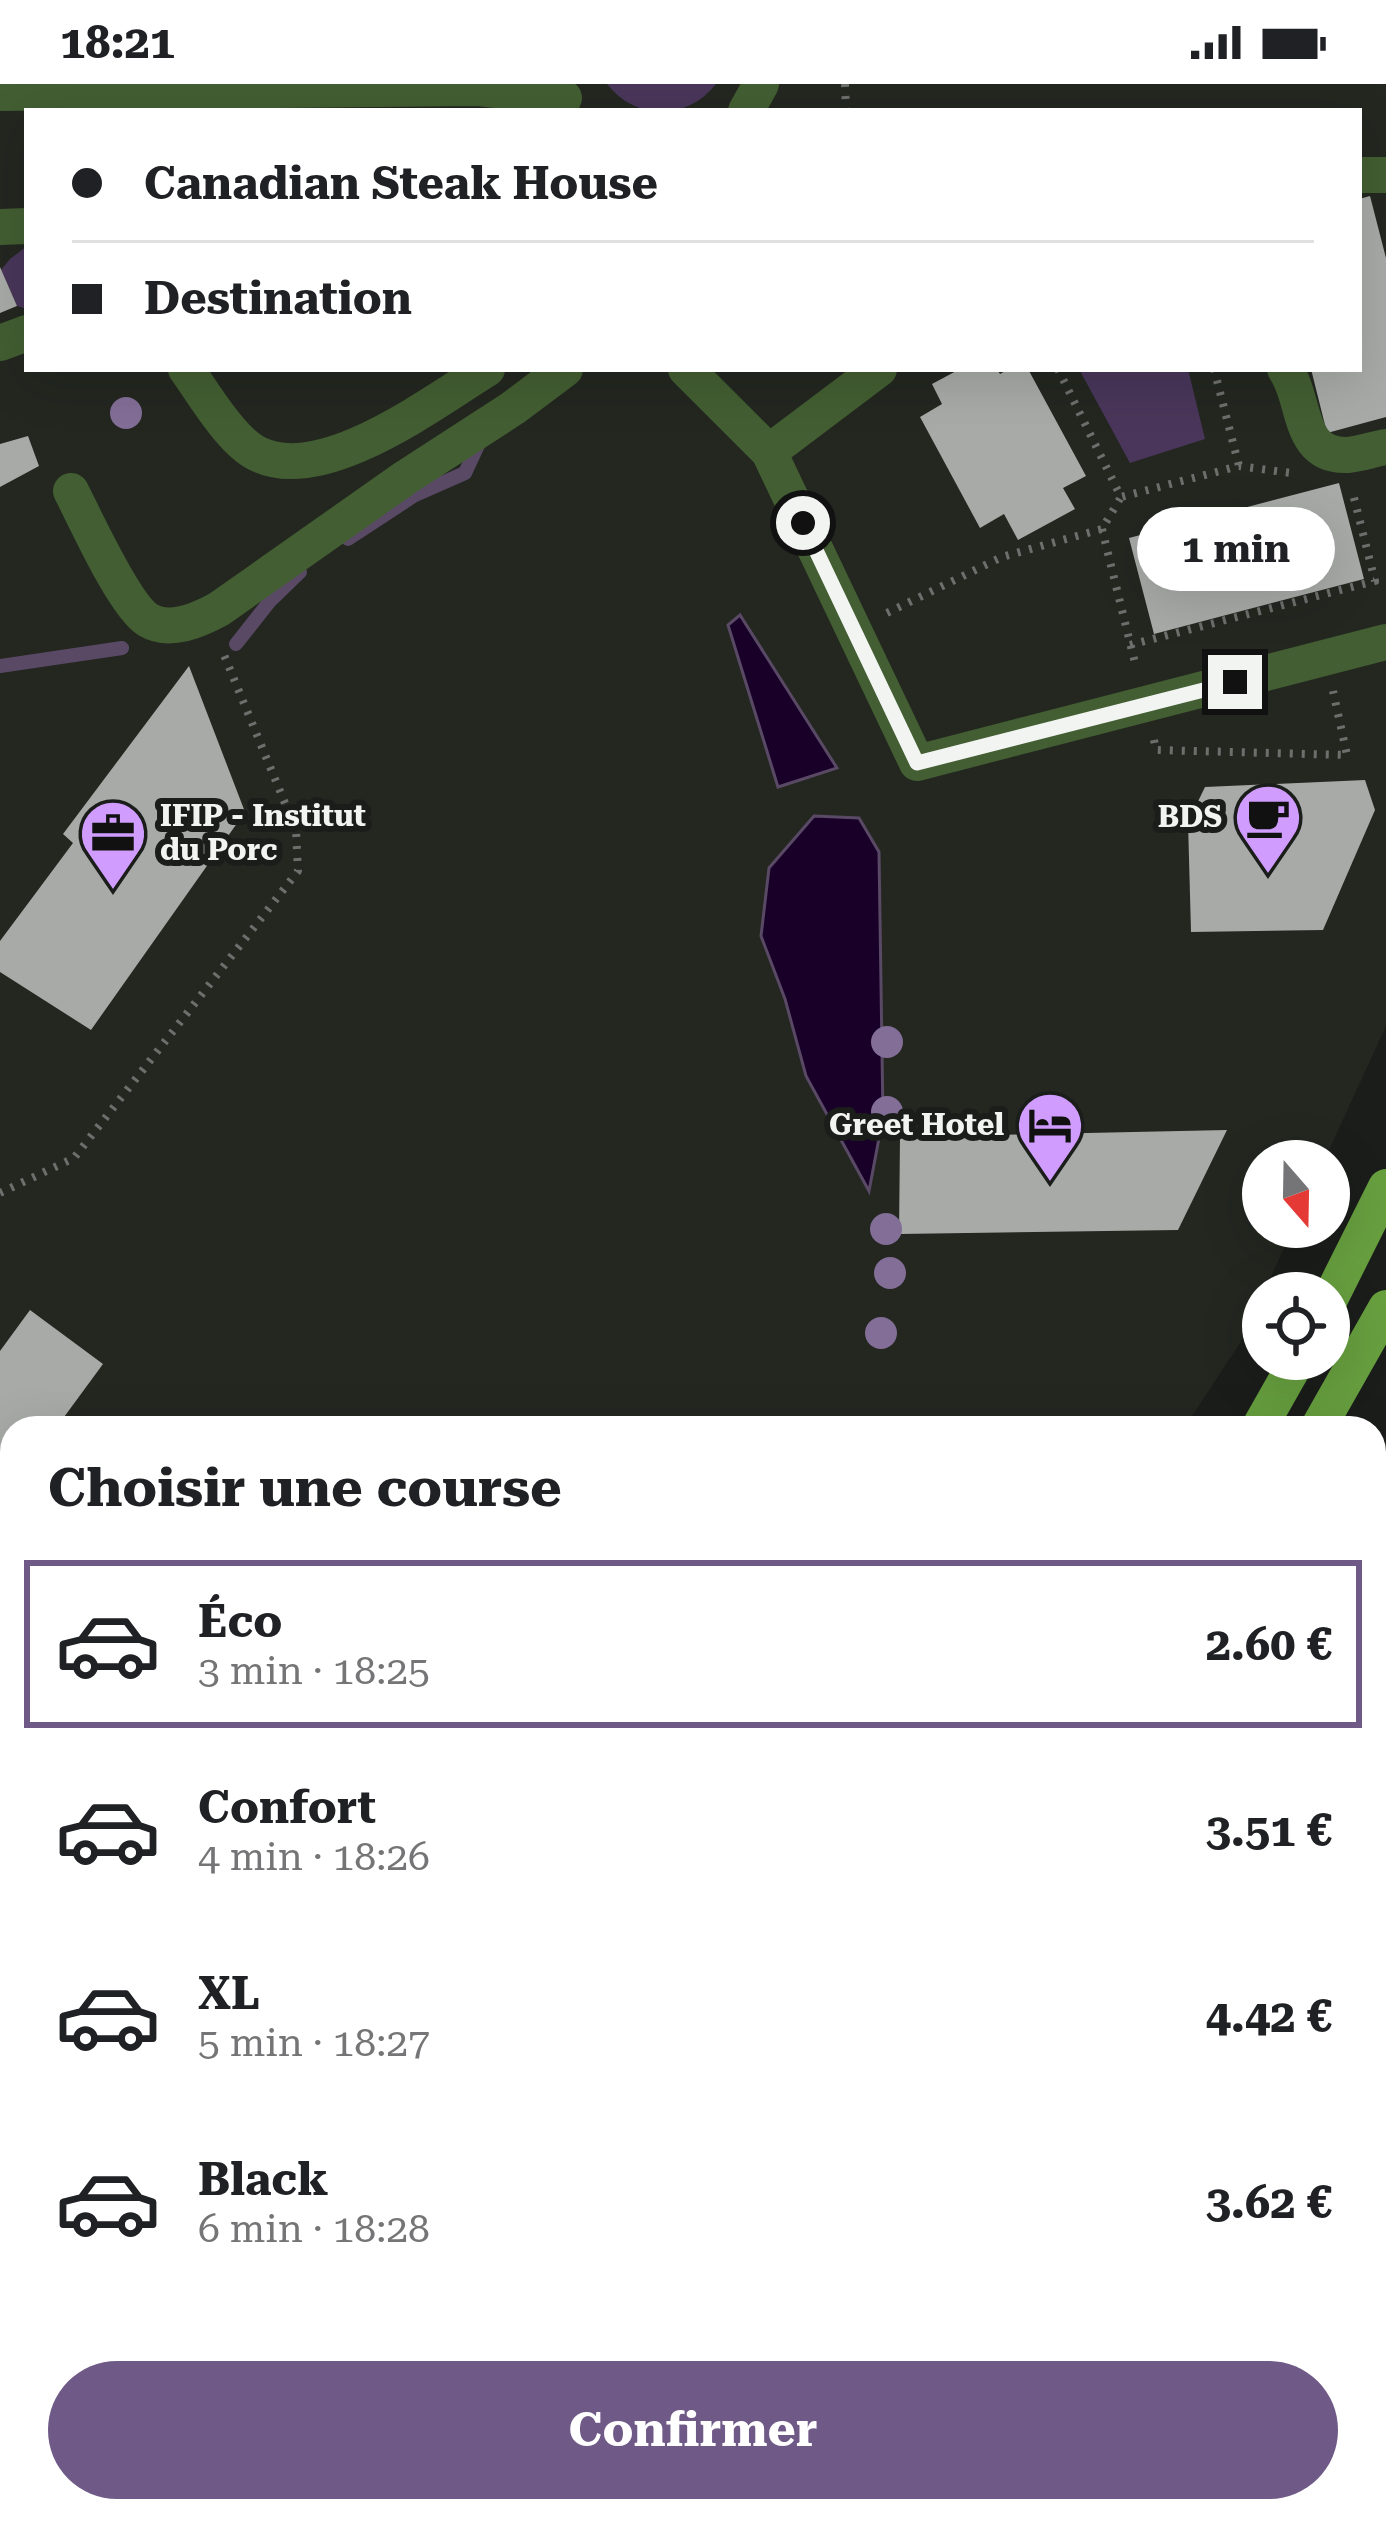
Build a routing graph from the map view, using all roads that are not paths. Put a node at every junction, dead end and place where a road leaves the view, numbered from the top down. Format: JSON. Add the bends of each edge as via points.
{"nodes":[{"id":1,"x":0,"y":93,"type":"edge"},
{"id":2,"x":565,"y":98,"type":"edge"},
{"id":3,"x":113,"y":102,"type":"edge"},
{"id":4,"x":188,"y":372,"type":"edge"},
{"id":5,"x":482,"y":372,"type":"edge"},
{"id":6,"x":561,"y":372,"type":"edge"},
{"id":7,"x":689,"y":372,"type":"edge"},
{"id":8,"x":875,"y":372,"type":"edge"},
{"id":9,"x":1287,"y":372,"type":"edge"},
{"id":10,"x":1386,"y":447,"type":"edge"},
{"id":11,"x":769,"y":452,"type":"junction"},
{"id":12,"x":71,"y":491,"type":"dead end"},
{"id":13,"x":1386,"y":642,"type":"edge"},
{"id":14,"x":1386,"y":1187,"type":"edge"},
{"id":15,"x":1344,"y":1272,"type":"edge"},
{"id":16,"x":1386,"y":1308,"type":"edge"},
{"id":17,"x":1286,"y":1380,"type":"edge"},
{"id":18,"x":1266,"y":1416,"type":"edge"},
{"id":19,"x":1325,"y":1416,"type":"edge"}],
"edges":[{"from":1,"to":3,"type":"street"},
{"from":2,"to":3,"type":"street","via":[[478,88]]},
{"from":4,"to":5,"type":"street","via":[[233,433],[257,454],[284,461],[366,443]]},
{"from":6,"to":12,"type":"street","via":[[194,621],[168,626],[131,604]]},
{"from":7,"to":11,"type":"street"},
{"from":8,"to":11,"type":"street"},
{"from":9,"to":10,"type":"street","via":[[1308,437],[1324,452]]},
{"from":11,"to":13,"type":"street","via":[[917,763]]},
{"from":14,"to":15,"type":"main road"},
{"from":16,"to":19,"type":"main road"},
{"from":17,"to":18,"type":"main road"}]}
